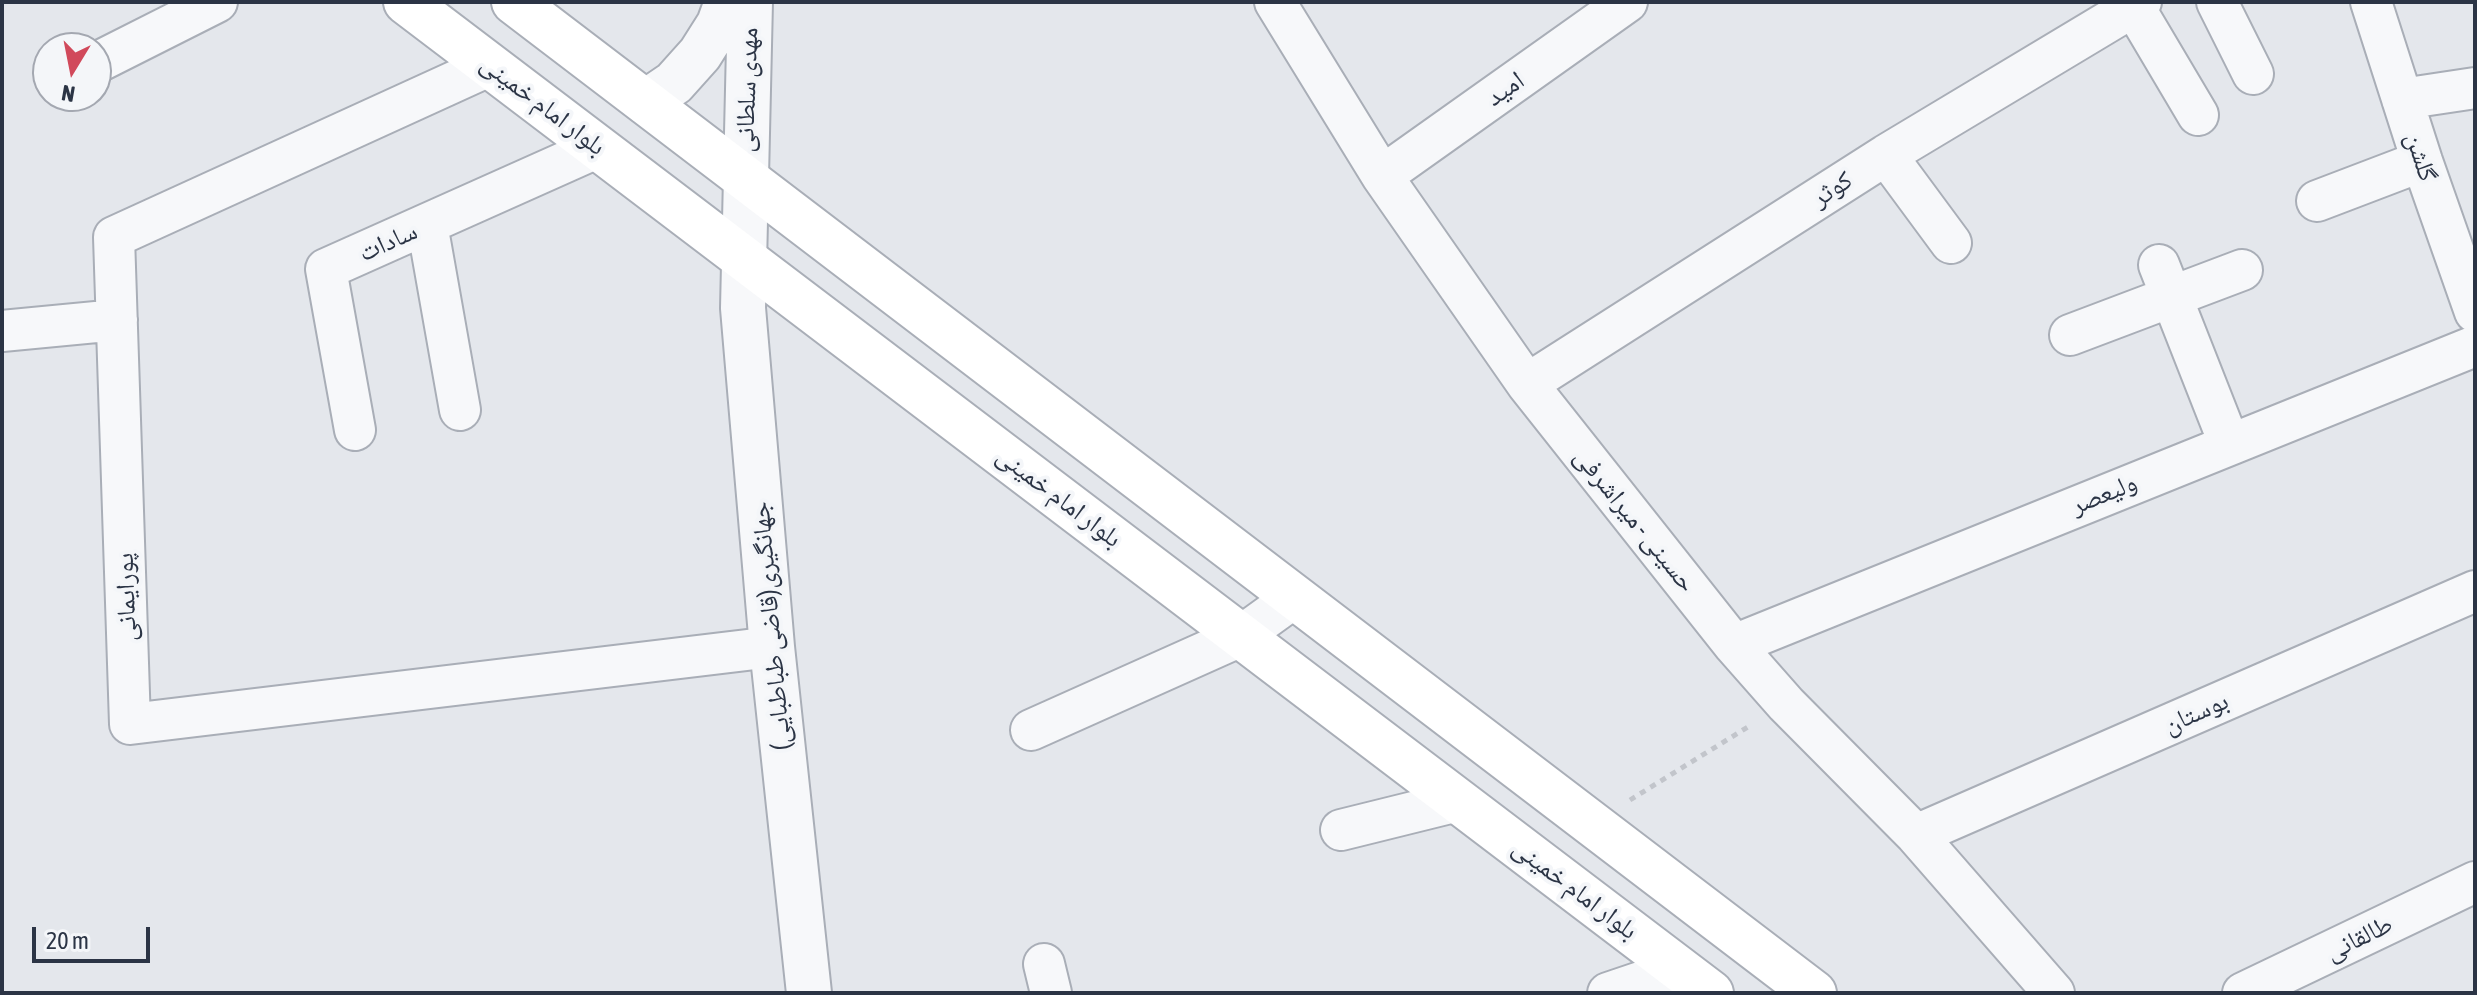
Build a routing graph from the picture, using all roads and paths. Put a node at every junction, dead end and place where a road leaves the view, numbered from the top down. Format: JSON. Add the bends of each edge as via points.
{"nodes":[{"id":1,"x":217,"y":2,"type":"edge"},
{"id":2,"x":406,"y":2,"type":"edge"},
{"id":3,"x":514,"y":2,"type":"edge"},
{"id":4,"x":727,"y":2,"type":"edge"},
{"id":5,"x":750,"y":2,"type":"edge"},
{"id":6,"x":1275,"y":2,"type":"edge"},
{"id":7,"x":1627,"y":2,"type":"edge"},
{"id":8,"x":2217,"y":2,"type":"edge"},
{"id":9,"x":2371,"y":2,"type":"edge"},
{"id":10,"x":2138,"y":4,"type":"edge"},
{"id":11,"x":112,"y":55,"type":"edge"},
{"id":12,"x":491,"y":65,"type":"junction"},
{"id":13,"x":2253,"y":74,"type":"dead end"},
{"id":14,"x":2475,"y":88,"type":"edge"},
{"id":15,"x":2402,"y":99,"type":"junction"},
{"id":16,"x":646,"y":102,"type":"junction"},
{"id":17,"x":2198,"y":115,"type":"dead end"},
{"id":18,"x":599,"y":147,"type":"junction"},
{"id":19,"x":1886,"y":155,"type":"junction"},
{"id":20,"x":2422,"y":161,"type":"junction"},
{"id":21,"x":1382,"y":176,"type":"junction"},
{"id":22,"x":745,"y":178,"type":"junction"},
{"id":23,"x":2317,"y":201,"type":"dead end"},
{"id":24,"x":427,"y":224,"type":"junction"},
{"id":25,"x":1951,"y":243,"type":"dead end"},
{"id":26,"x":745,"y":257,"type":"junction"},
{"id":27,"x":2242,"y":270,"type":"dead end"},
{"id":28,"x":2165,"y":281,"type":"junction"},
{"id":29,"x":2475,"y":312,"type":"edge"},
{"id":30,"x":117,"y":320,"type":"junction"},
{"id":31,"x":2,"y":331,"type":"edge"},
{"id":32,"x":2070,"y":335,"type":"dead end"},
{"id":33,"x":2475,"y":346,"type":"edge"},
{"id":34,"x":1527,"y":384,"type":"junction"},
{"id":35,"x":460,"y":410,"type":"dead end"},
{"id":36,"x":355,"y":430,"type":"dead end"},
{"id":37,"x":2229,"y":443,"type":"junction"},
{"id":38,"x":2475,"y":591,"type":"edge"},
{"id":39,"x":1295,"y":597,"type":"junction"},
{"id":40,"x":1241,"y":636,"type":"junction"},
{"id":41,"x":1734,"y":645,"type":"junction"},
{"id":42,"x":772,"y":647,"type":"junction"},
{"id":43,"x":1786,"y":704,"type":"junction"},
{"id":44,"x":1031,"y":730,"type":"dead end"},
{"id":45,"x":1458,"y":801,"type":"junction"},
{"id":46,"x":1592,"y":823,"type":"junction"},
{"id":47,"x":1341,"y":830,"type":"dead end"},
{"id":48,"x":1916,"y":835,"type":"junction"},
{"id":49,"x":2475,"y":882,"type":"edge"},
{"id":50,"x":1695,"y":981,"type":"edge"},
{"id":51,"x":809,"y":993,"type":"edge"},
{"id":52,"x":1608,"y":993,"type":"edge"},
{"id":53,"x":1814,"y":993,"type":"edge"},
{"id":54,"x":2054,"y":993,"type":"edge"},
{"id":55,"x":2243,"y":993,"type":"edge"}],
"edges":[{"from":1,"to":11,"type":"street"},
{"from":2,"to":12,"type":"main road","name":"بلوار امام خمینی"},
{"from":3,"to":16,"type":"main road"},
{"from":4,"to":16,"type":"street","via":[[700,54],[674,83]]},
{"from":5,"to":22,"type":"street","name":"مهدی سلطانی"},
{"from":6,"to":21,"type":"street","name":"حسینی - میراشرفی"},
{"from":7,"to":21,"type":"street","name":"امید"},
{"from":8,"to":13,"type":"street"},
{"from":9,"to":15,"type":"street","name":"گلشن"},
{"from":10,"to":17,"type":"street"},
{"from":10,"to":19,"type":"street","name":"کوثر"},
{"from":12,"to":18,"type":"main road","name":"بلوار امام خمینی"},
{"from":12,"to":30,"type":"street","name":"پورایمانی","via":[[114,237]]},
{"from":14,"to":15,"type":"street"},
{"from":15,"to":20,"type":"street","name":"گلشن"},
{"from":16,"to":22,"type":"main road"},
{"from":18,"to":24,"type":"street","name":"سادات"},
{"from":18,"to":26,"type":"main road","name":"بلوار امام خمینی"},
{"from":19,"to":25,"type":"street"},
{"from":19,"to":34,"type":"street","name":"کوثر"},
{"from":20,"to":23,"type":"street"},
{"from":20,"to":29,"type":"street","name":"گلشن"},
{"from":21,"to":34,"type":"street","name":"حسینی - میراشرفی"},
{"from":22,"to":26,"type":"street","name":"مهدی سلطانی"},
{"from":22,"to":39,"type":"main road"},
{"from":24,"to":35,"type":"street"},
{"from":24,"to":36,"type":"street","name":"سادات","via":[[326,269]]},
{"from":26,"to":40,"type":"main road","name":"بلوار امام خمینی"},
{"from":26,"to":42,"type":"street","name":"جهانگیری(قاضی طباطبایی)","via":[[743,308]]},
{"from":27,"to":28,"type":"street"},
{"from":28,"to":32,"type":"street"},
{"from":28,"to":37,"type":"street"},
{"from":30,"to":31,"type":"street"},
{"from":30,"to":42,"type":"street","name":"پورایمانی","via":[[130,724]]},
{"from":33,"to":37,"type":"street","name":"ولیعصر"},
{"from":34,"to":41,"type":"street","name":"حسینی - میراشرفی"},
{"from":37,"to":41,"type":"street","name":"ولیعصر"},
{"from":38,"to":48,"type":"street","name":"بوستان"},
{"from":39,"to":40,"type":"street"},
{"from":39,"to":46,"type":"main road"},
{"from":40,"to":44,"type":"street"},
{"from":40,"to":45,"type":"main road","name":"بلوار امام خمینی"},
{"from":41,"to":43,"type":"street","name":"حسینی - میراشرفی"},
{"from":42,"to":51,"type":"street","name":"جهانگیری(قاضی طباطبایی)"},
{"from":43,"to":46,"type":"path"},
{"from":43,"to":48,"type":"street","name":"حسینی - میراشرفی"},
{"from":45,"to":47,"type":"street"},
{"from":45,"to":50,"type":"main road","name":"بلوار امام خمینی"},
{"from":46,"to":53,"type":"main road"},
{"from":48,"to":54,"type":"street","name":"حسینی - میراشرفی"},
{"from":49,"to":55,"type":"street","name":"طالقانی"},
{"from":50,"to":52,"type":"street"}]}
